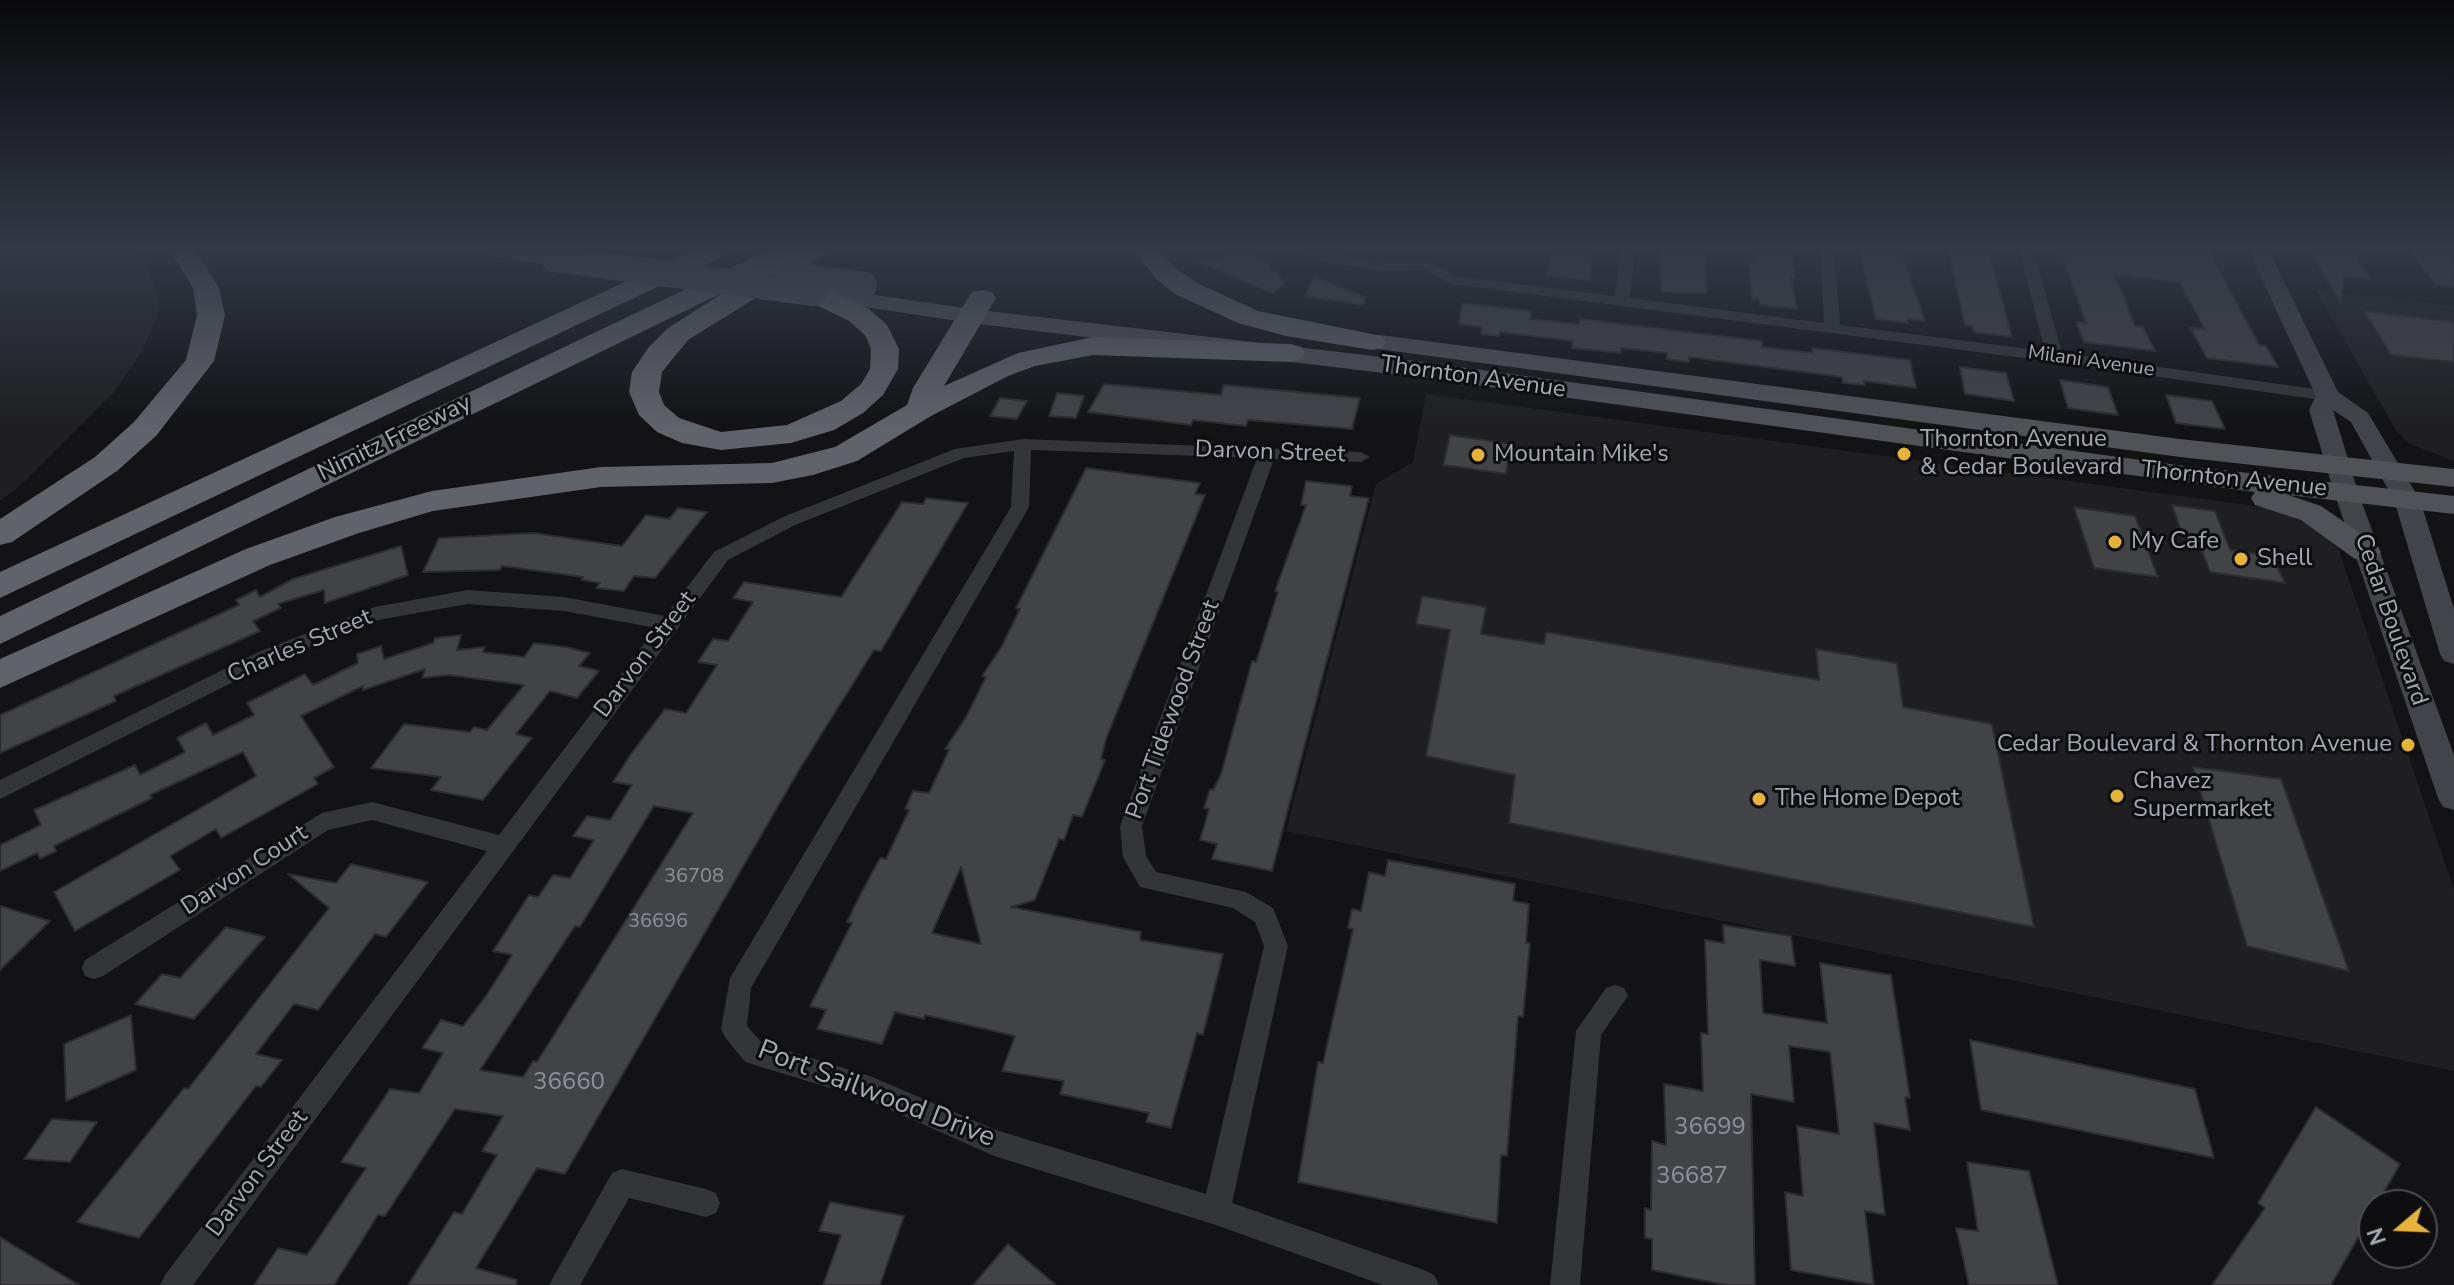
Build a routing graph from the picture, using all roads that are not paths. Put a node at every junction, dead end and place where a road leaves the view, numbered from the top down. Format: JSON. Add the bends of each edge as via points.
{"nodes":[{"id":1,"x":210,"y":309,"type":"edge"},
{"id":2,"x":563,"y":309,"type":"edge"},
{"id":3,"x":590,"y":309,"type":"edge"},
{"id":4,"x":667,"y":309,"type":"edge"},
{"id":5,"x":716,"y":309,"type":"edge"},
{"id":6,"x":847,"y":309,"type":"edge"},
{"id":7,"x":975,"y":309,"type":"edge"},
{"id":8,"x":989,"y":309,"type":"edge"},
{"id":9,"x":998,"y":309,"type":"edge"},
{"id":10,"x":1230,"y":309,"type":"edge"},
{"id":11,"x":1692,"y":309,"type":"edge"},
{"id":12,"x":1831,"y":309,"type":"edge"},
{"id":13,"x":2042,"y":309,"type":"edge"},
{"id":14,"x":2287,"y":309,"type":"edge"},
{"id":15,"x":1832,"y":327,"type":"junction"},
{"id":16,"x":1372,"y":342,"type":"junction"},
{"id":17,"x":1291,"y":353,"type":"junction"},
{"id":18,"x":2055,"y":357,"type":"junction"},
{"id":19,"x":2328,"y":396,"type":"junction"},
{"id":20,"x":920,"y":410,"type":"junction"},
{"id":21,"x":345,"y":424,"type":"junction"},
{"id":22,"x":1023,"y":444,"type":"junction"},
{"id":23,"x":1267,"y":454,"type":"junction"},
{"id":24,"x":1361,"y":457,"type":"dead end"},
{"id":25,"x":2392,"y":471,"type":"junction"},
{"id":26,"x":2177,"y":474,"type":"junction"},
{"id":27,"x":2454,"y":478,"type":"edge"},
{"id":28,"x":2342,"y":479,"type":"junction"},
{"id":29,"x":2407,"y":500,"type":"junction"},
{"id":30,"x":2454,"y":505,"type":"edge"},
{"id":31,"x":0,"y":534,"type":"edge"},
{"id":32,"x":2366,"y":552,"type":"junction"},
{"id":33,"x":0,"y":586,"type":"edge"},
{"id":34,"x":670,"y":624,"type":"junction"},
{"id":35,"x":0,"y":631,"type":"edge"},
{"id":36,"x":2454,"y":654,"type":"edge"},
{"id":37,"x":0,"y":674,"type":"edge"},
{"id":38,"x":0,"y":790,"type":"edge"},
{"id":39,"x":2454,"y":798,"type":"edge"},
{"id":40,"x":501,"y":845,"type":"junction"},
{"id":41,"x":94,"y":968,"type":"dead end"},
{"id":42,"x":1615,"y":996,"type":"dead end"},
{"id":43,"x":706,"y":1203,"type":"dead end"},
{"id":44,"x":1216,"y":1211,"type":"junction"},
{"id":45,"x":175,"y":1285,"type":"edge"},
{"id":46,"x":564,"y":1285,"type":"edge"},
{"id":47,"x":1424,"y":1285,"type":"edge"},
{"id":48,"x":1565,"y":1285,"type":"edge"}],
"edges":[{"from":1,"to":31,"type":"highway","via":[[200,361],[145,429],[106,464]]},
{"from":2,"to":21,"type":"highway"},
{"from":3,"to":21,"type":"highway","name":"Nimitz Freeway"},
{"from":4,"to":35,"type":"highway","name":"Nimitz Freeway"},
{"from":5,"to":6,"type":"highway","via":[[658,354],[647,372],[644,392],[650,409],[668,425],[721,441],[791,434],[823,423],[873,389],[884,369],[885,349],[877,331]]},
{"from":7,"to":20,"type":"highway"},
{"from":8,"to":17,"type":"main road","name":"Thornton Avenue"},
{"from":9,"to":16,"type":"main road","name":"Thornton Avenue"},
{"from":10,"to":16,"type":"highway","via":[[1286,328]]},
{"from":11,"to":15,"type":"street","name":"Milani Avenue"},
{"from":12,"to":15,"type":"street"},
{"from":13,"to":18,"type":"street"},
{"from":14,"to":19,"type":"main road","name":"Cedar Boulevard"},
{"from":15,"to":18,"type":"street","name":"Milani Avenue"},
{"from":16,"to":28,"type":"main road","name":"Thornton Avenue","via":[[2164,446]]},
{"from":17,"to":20,"type":"highway","via":[[1093,346],[998,370]]},
{"from":17,"to":26,"type":"main road","name":"Thornton Avenue"},
{"from":18,"to":19,"type":"street","name":"Milani Avenue"},
{"from":19,"to":25,"type":"main road","name":"Cedar Boulevard","via":[[2360,418]]},
{"from":19,"to":28,"type":"main road","name":"Cedar Boulevard","via":[[2321,410]]},
{"from":20,"to":37,"type":"highway","via":[[846,454],[772,473],[601,477],[470,493],[391,512],[258,557]]},
{"from":21,"to":33,"type":"highway","name":"Nimitz Freeway"},
{"from":22,"to":23,"type":"street","name":"Darvon Street"},
{"from":22,"to":34,"type":"street","name":"Darvon Street","via":[[961,453],[789,521],[721,556]]},
{"from":22,"to":44,"type":"street","name":"Port Sailwood Drive","via":[[1020,507],[739,986],[734,1029],[754,1053],[870,1088],[994,1143]]},
{"from":23,"to":24,"type":"street","name":"Darvon Street"},
{"from":23,"to":44,"type":"street","name":"Port Tidewood Street","via":[[1131,826],[1135,857],[1148,880],[1238,899],[1265,915],[1276,946]]},
{"from":25,"to":27,"type":"main road","name":"Thornton Avenue"},
{"from":25,"to":28,"type":"main road","name":"Thornton Avenue"},
{"from":25,"to":29,"type":"main road","name":"Cedar Boulevard"},
{"from":26,"to":28,"type":"main road","name":"Thornton Avenue"},
{"from":26,"to":32,"type":"main road","via":[[2204,487],[2306,511]]},
{"from":28,"to":29,"type":"main road","name":"Thornton Avenue"},
{"from":28,"to":32,"type":"main road","name":"Cedar Boulevard"},
{"from":29,"to":30,"type":"main road","name":"Thornton Avenue"},
{"from":29,"to":36,"type":"main road","name":"Cedar Boulevard"},
{"from":32,"to":39,"type":"main road","name":"Cedar Boulevard"},
{"from":34,"to":38,"type":"street","name":"Charles Street","via":[[564,604],[468,597],[375,614],[268,656]]},
{"from":34,"to":40,"type":"street","name":"Darvon Street"},
{"from":40,"to":41,"type":"street","name":"Darvon Court","via":[[372,811],[322,822]]},
{"from":40,"to":45,"type":"street","name":"Darvon Street"},
{"from":42,"to":48,"type":"street","via":[[1589,1031]]},
{"from":43,"to":46,"type":"street","via":[[622,1183]]},
{"from":44,"to":47,"type":"street","name":"Port Sailwood Drive"}]}
